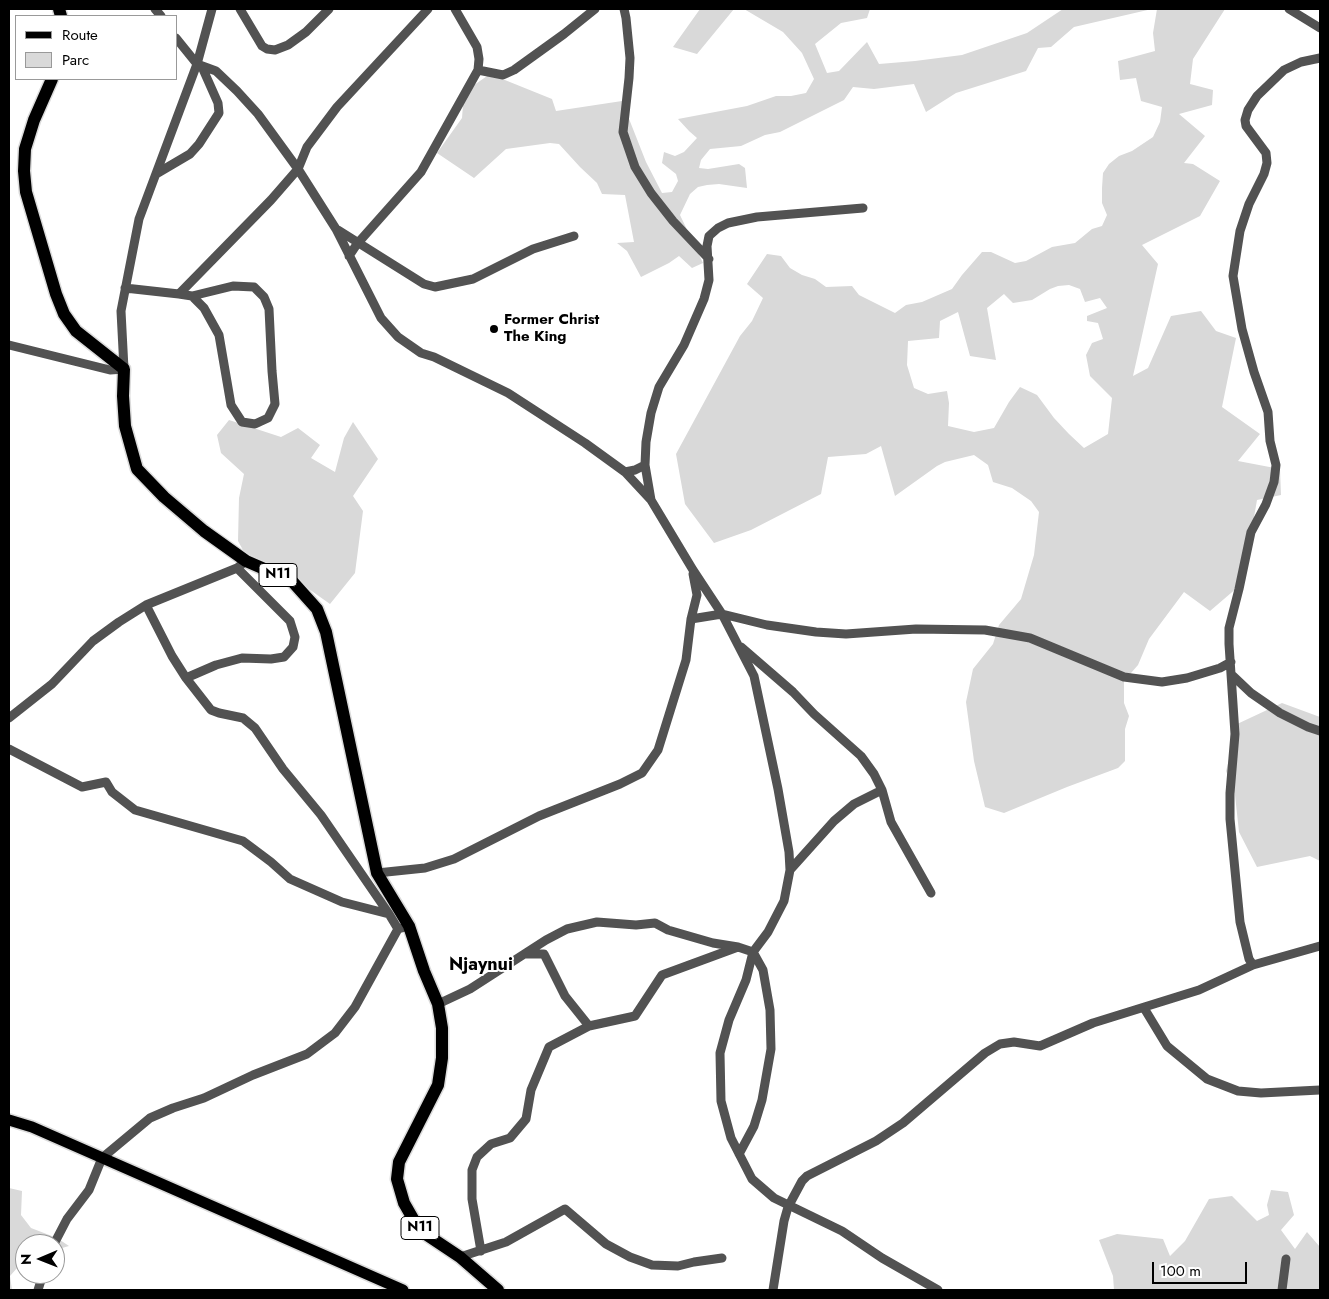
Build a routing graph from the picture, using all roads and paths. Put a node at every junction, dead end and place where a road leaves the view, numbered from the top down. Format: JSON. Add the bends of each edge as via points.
{"nodes":[{"id":1,"x":212,"y":9,"type":"edge"},
{"id":2,"x":240,"y":9,"type":"edge"},
{"id":3,"x":329,"y":9,"type":"edge"},
{"id":4,"x":428,"y":9,"type":"edge"},
{"id":5,"x":455,"y":9,"type":"edge"},
{"id":6,"x":595,"y":9,"type":"edge"},
{"id":7,"x":624,"y":9,"type":"edge"},
{"id":8,"x":1289,"y":9,"type":"edge"},
{"id":9,"x":1320,"y":28,"type":"edge"},
{"id":10,"x":178,"y":40,"type":"edge"},
{"id":11,"x":1320,"y":58,"type":"edge"},
{"id":12,"x":199,"y":66,"type":"junction"},
{"id":13,"x":478,"y":70,"type":"junction"},
{"id":14,"x":52,"y":80,"type":"edge"},
{"id":15,"x":298,"y":169,"type":"junction"},
{"id":16,"x":156,"y":174,"type":"junction"},
{"id":17,"x":863,"y":208,"type":"dead end"},
{"id":18,"x":336,"y":229,"type":"junction"},
{"id":19,"x":574,"y":236,"type":"dead end"},
{"id":20,"x":357,"y":244,"type":"junction"},
{"id":21,"x":350,"y":256,"type":"junction"},
{"id":22,"x":708,"y":259,"type":"junction"},
{"id":23,"x":125,"y":288,"type":"junction"},
{"id":24,"x":179,"y":294,"type":"junction"},
{"id":25,"x":192,"y":296,"type":"junction"},
{"id":26,"x":9,"y":345,"type":"edge"},
{"id":27,"x":124,"y":369,"type":"junction"},
{"id":28,"x":645,"y":465,"type":"junction"},
{"id":29,"x":625,"y":472,"type":"junction"},
{"id":30,"x":651,"y":500,"type":"junction"},
{"id":31,"x":242,"y":564,"type":"junction"},
{"id":32,"x":693,"y":570,"type":"junction"},
{"id":33,"x":146,"y":605,"type":"junction"},
{"id":34,"x":722,"y":614,"type":"junction"},
{"id":35,"x":691,"y":619,"type":"junction"},
{"id":36,"x":740,"y":646,"type":"junction"},
{"id":37,"x":1230,"y":662,"type":"junction"},
{"id":38,"x":1232,"y":675,"type":"junction"},
{"id":39,"x":186,"y":678,"type":"junction"},
{"id":40,"x":9,"y":718,"type":"edge"},
{"id":41,"x":1320,"y":731,"type":"edge"},
{"id":42,"x":9,"y":749,"type":"edge"},
{"id":43,"x":882,"y":790,"type":"junction"},
{"id":44,"x":790,"y":870,"type":"junction"},
{"id":45,"x":377,"y":873,"type":"junction"},
{"id":46,"x":931,"y":893,"type":"dead end"},
{"id":47,"x":389,"y":914,"type":"junction"},
{"id":48,"x":403,"y":928,"type":"junction"},
{"id":49,"x":1320,"y":946,"type":"edge"},
{"id":50,"x":738,"y":948,"type":"junction"},
{"id":51,"x":753,"y":952,"type":"junction"},
{"id":52,"x":524,"y":954,"type":"junction"},
{"id":53,"x":1253,"y":965,"type":"junction"},
{"id":54,"x":438,"y":1004,"type":"junction"},
{"id":55,"x":1144,"y":1008,"type":"junction"},
{"id":56,"x":589,"y":1026,"type":"junction"},
{"id":57,"x":1320,"y":1090,"type":"edge"},
{"id":58,"x":9,"y":1120,"type":"edge"},
{"id":59,"x":739,"y":1154,"type":"junction"},
{"id":60,"x":102,"y":1158,"type":"junction"},
{"id":61,"x":788,"y":1206,"type":"junction"},
{"id":62,"x":59,"y":1234,"type":"edge"},
{"id":63,"x":480,"y":1251,"type":"junction"},
{"id":64,"x":460,"y":1257,"type":"junction"},
{"id":65,"x":722,"y":1258,"type":"dead end"},
{"id":66,"x":1286,"y":1259,"type":"dead end"},
{"id":67,"x":404,"y":1290,"type":"edge"},
{"id":68,"x":498,"y":1290,"type":"edge"},
{"id":69,"x":773,"y":1290,"type":"edge"},
{"id":70,"x":938,"y":1290,"type":"edge"},
{"id":71,"x":1282,"y":1290,"type":"edge"}],
"edges":[{"from":1,"to":12,"type":"street"},
{"from":2,"to":3,"type":"street","via":[[262,46],[275,50],[306,32]]},
{"from":4,"to":15,"type":"street","via":[[337,108],[307,147]]},
{"from":5,"to":13,"type":"street","via":[[476,46],[480,59]]},
{"from":6,"to":13,"type":"street","via":[[514,70],[503,75]]},
{"from":7,"to":22,"type":"street","via":[[630,58],[623,132],[635,167],[651,193]]},
{"from":8,"to":9,"type":"street"},
{"from":10,"to":12,"type":"street"},
{"from":11,"to":37,"type":"street","via":[[1284,70],[1257,96],[1244,120],[1266,153],[1267,163],[1240,231],[1233,276],[1242,329],[1268,412],[1276,464],[1266,504],[1251,532],[1229,628]]},
{"from":12,"to":15,"type":"street","via":[[216,71],[237,91]]},
{"from":12,"to":16,"type":"street"},
{"from":12,"to":16,"type":"street","via":[[218,103],[219,113],[190,154]]},
{"from":13,"to":20,"type":"street","via":[[421,172]]},
{"from":14,"to":27,"type":"highway","via":[[25,149],[26,192],[64,314],[76,331]]},
{"from":15,"to":18,"type":"street"},
{"from":15,"to":24,"type":"street"},
{"from":16,"to":23,"type":"street","via":[[139,219]]},
{"from":17,"to":22,"type":"street","via":[[757,217],[728,223],[709,236]]},
{"from":18,"to":20,"type":"street"},
{"from":18,"to":21,"type":"street"},
{"from":19,"to":20,"type":"street","via":[[533,249],[473,279],[435,287],[424,284]]},
{"from":20,"to":21,"type":"street"},
{"from":21,"to":29,"type":"street","via":[[381,318],[398,337],[421,353],[508,393]]},
{"from":22,"to":28,"type":"street","via":[[709,280],[704,299],[684,345],[659,387],[651,413]]},
{"from":23,"to":24,"type":"street"},
{"from":23,"to":27,"type":"street","via":[[121,310]]},
{"from":24,"to":25,"type":"street"},
{"from":25,"to":25,"type":"street","via":[[233,286],[254,288],[264,297],[269,309],[275,404],[268,418],[255,424],[242,422],[234,411],[219,335],[204,308]]},
{"from":26,"to":27,"type":"street","via":[[110,370]]},
{"from":27,"to":31,"type":"highway","number":"N11","via":[[125,426],[137,469],[164,497]]},
{"from":28,"to":29,"type":"street"},
{"from":28,"to":30,"type":"street"},
{"from":29,"to":30,"type":"street"},
{"from":30,"to":32,"type":"street"},
{"from":31,"to":33,"type":"street"},
{"from":31,"to":39,"type":"street","via":[[290,621],[295,638],[293,647],[284,657],[242,658]]},
{"from":31,"to":45,"type":"highway","number":"N11","via":[[292,581],[317,609],[326,632]]},
{"from":32,"to":34,"type":"street"},
{"from":32,"to":35,"type":"street","via":[[696,595]]},
{"from":33,"to":39,"type":"street"},
{"from":33,"to":40,"type":"street","via":[[93,641],[52,684]]},
{"from":34,"to":35,"type":"street"},
{"from":34,"to":36,"type":"street"},
{"from":34,"to":37,"type":"street","via":[[767,625],[846,634],[916,629],[985,630],[1030,638],[1124,677],[1162,682],[1187,678]]},
{"from":35,"to":45,"type":"street","via":[[686,660],[658,750],[642,773],[539,816],[454,859],[425,868]]},
{"from":36,"to":43,"type":"street","via":[[860,756]]},
{"from":36,"to":44,"type":"street","via":[[754,676],[778,789]]},
{"from":37,"to":38,"type":"street"},
{"from":38,"to":41,"type":"street","via":[[1280,713]]},
{"from":38,"to":53,"type":"street","via":[[1235,734],[1230,819],[1240,922]]},
{"from":39,"to":47,"type":"street","via":[[211,710],[243,718],[255,728],[283,770],[321,815]]},
{"from":42,"to":47,"type":"street","via":[[82,786],[106,782],[112,792],[135,810],[243,841],[290,879],[342,902]]},
{"from":43,"to":44,"type":"street","via":[[854,804],[834,820]]},
{"from":43,"to":46,"type":"street","via":[[891,822]]},
{"from":44,"to":51,"type":"street","via":[[784,901]]},
{"from":45,"to":48,"type":"highway","number":"N11"},
{"from":47,"to":48,"type":"street"},
{"from":48,"to":54,"type":"highway","number":"N11"},
{"from":48,"to":60,"type":"street","via":[[335,1034],[307,1054],[150,1118]]},
{"from":49,"to":53,"type":"street"},
{"from":50,"to":51,"type":"street"},
{"from":50,"to":52,"type":"street","via":[[668,930],[655,923],[596,922],[567,929]]},
{"from":50,"to":56,"type":"street","via":[[662,975],[636,1016]]},
{"from":51,"to":59,"type":"street","via":[[746,980],[728,1020],[720,1053],[721,1101]]},
{"from":51,"to":59,"type":"street","via":[[763,970],[770,1010],[771,1049],[762,1100],[754,1126]]},
{"from":52,"to":54,"type":"street"},
{"from":52,"to":56,"type":"street","via":[[544,954],[565,996]]},
{"from":53,"to":55,"type":"street","via":[[1199,990]]},
{"from":54,"to":64,"type":"highway","number":"N11","via":[[442,1058],[438,1085],[399,1162],[397,1179],[404,1203],[416,1224]]},
{"from":55,"to":57,"type":"street","via":[[1167,1046],[1207,1079],[1238,1091]]},
{"from":55,"to":61,"type":"street","via":[[1093,1023],[1040,1046],[1014,1042],[1000,1044],[969,1066],[903,1123],[876,1141],[807,1176]]},
{"from":56,"to":63,"type":"street","via":[[550,1047],[531,1090],[526,1119],[510,1138],[491,1144],[477,1157],[472,1170],[472,1199]]},
{"from":58,"to":60,"type":"main road"},
{"from":59,"to":61,"type":"street","via":[[752,1179]]},
{"from":60,"to":62,"type":"street","via":[[89,1190]]},
{"from":60,"to":67,"type":"main road"},
{"from":61,"to":69,"type":"street"},
{"from":61,"to":70,"type":"street","via":[[842,1231]]},
{"from":63,"to":64,"type":"street"},
{"from":63,"to":65,"type":"street","via":[[506,1242],[565,1208],[606,1244],[630,1257],[652,1264],[678,1266]]},
{"from":64,"to":68,"type":"highway","number":"N11"},
{"from":66,"to":71,"type":"street"}]}
